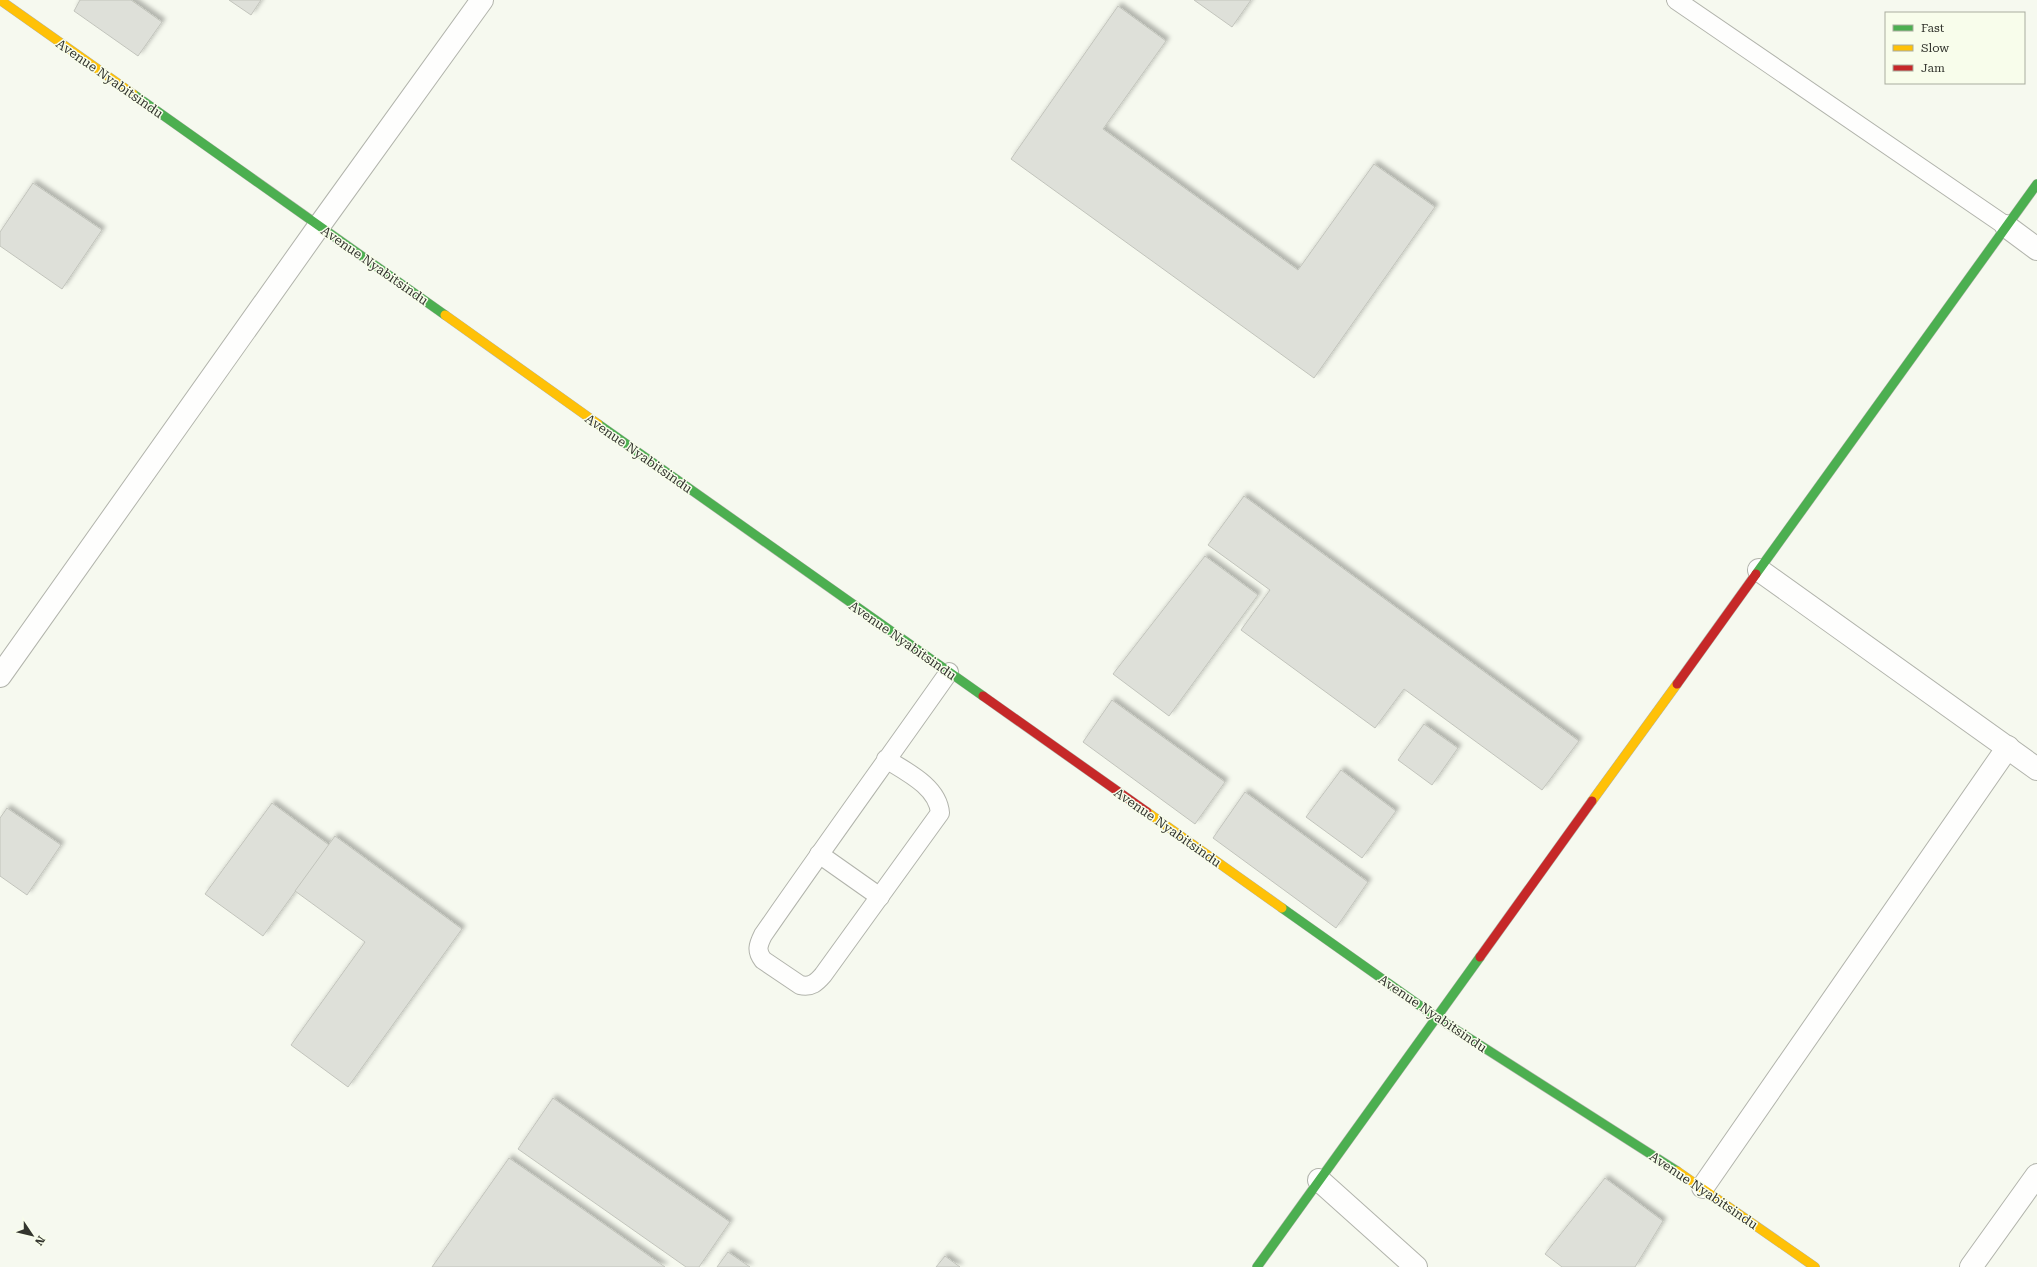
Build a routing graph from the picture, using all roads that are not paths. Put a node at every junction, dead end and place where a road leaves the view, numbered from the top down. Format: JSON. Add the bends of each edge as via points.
{"nodes":[{"id":1,"x":0,"y":0,"type":"edge"},
{"id":2,"x":482,"y":0,"type":"edge"},
{"id":3,"x":1676,"y":0,"type":"edge"},
{"id":4,"x":2037,"y":184,"type":"edge"},
{"id":5,"x":319,"y":226,"type":"junction"},
{"id":6,"x":2006,"y":226,"type":"junction"},
{"id":7,"x":2037,"y":249,"type":"edge"},
{"id":8,"x":1759,"y":570,"type":"junction"},
{"id":9,"x":950,"y":672,"type":"junction"},
{"id":10,"x":0,"y":676,"type":"edge"},
{"id":11,"x":2008,"y":747,"type":"junction"},
{"id":12,"x":886,"y":759,"type":"junction"},
{"id":13,"x":2037,"y":769,"type":"edge"},
{"id":14,"x":819,"y":854,"type":"junction"},
{"id":15,"x":880,"y":897,"type":"junction"},
{"id":16,"x":1436,"y":1017,"type":"junction"},
{"id":17,"x":2037,"y":1174,"type":"edge"},
{"id":18,"x":1319,"y":1180,"type":"junction"},
{"id":19,"x":1703,"y":1187,"type":"junction"},
{"id":20,"x":1257,"y":1267,"type":"edge"},
{"id":21,"x":1416,"y":1267,"type":"edge"},
{"id":22,"x":1815,"y":1267,"type":"edge"},
{"id":23,"x":1971,"y":1267,"type":"edge"}],
"edges":[{"from":1,"to":5,"type":"street","name":"Avenue Nyabitsindu"},
{"from":2,"to":5,"type":"street"},
{"from":3,"to":6,"type":"lane"},
{"from":4,"to":6,"type":"street"},
{"from":5,"to":9,"type":"street","name":"Avenue Nyabitsindu"},
{"from":5,"to":10,"type":"street"},
{"from":6,"to":7,"type":"street"},
{"from":6,"to":8,"type":"street"},
{"from":8,"to":11,"type":"street"},
{"from":8,"to":16,"type":"street"},
{"from":9,"to":12,"type":"lane"},
{"from":9,"to":16,"type":"street","name":"Avenue Nyabitsindu"},
{"from":11,"to":13,"type":"street"},
{"from":11,"to":19,"type":"street"},
{"from":12,"to":14,"type":"lane"},
{"from":12,"to":15,"type":"lane","via":[[914,777],[932,793],[939,802],[940,813]]},
{"from":14,"to":15,"type":"lane"},
{"from":14,"to":15,"type":"lane","via":[[763,935],[758,945],[758,954],[762,960],[800,985],[815,984]]},
{"from":16,"to":18,"type":"street"},
{"from":16,"to":19,"type":"street","name":"Avenue Nyabitsindu"},
{"from":17,"to":23,"type":"street"},
{"from":18,"to":20,"type":"street"},
{"from":18,"to":21,"type":"street"},
{"from":19,"to":22,"type":"street","name":"Avenue Nyabitsindu"}]}
